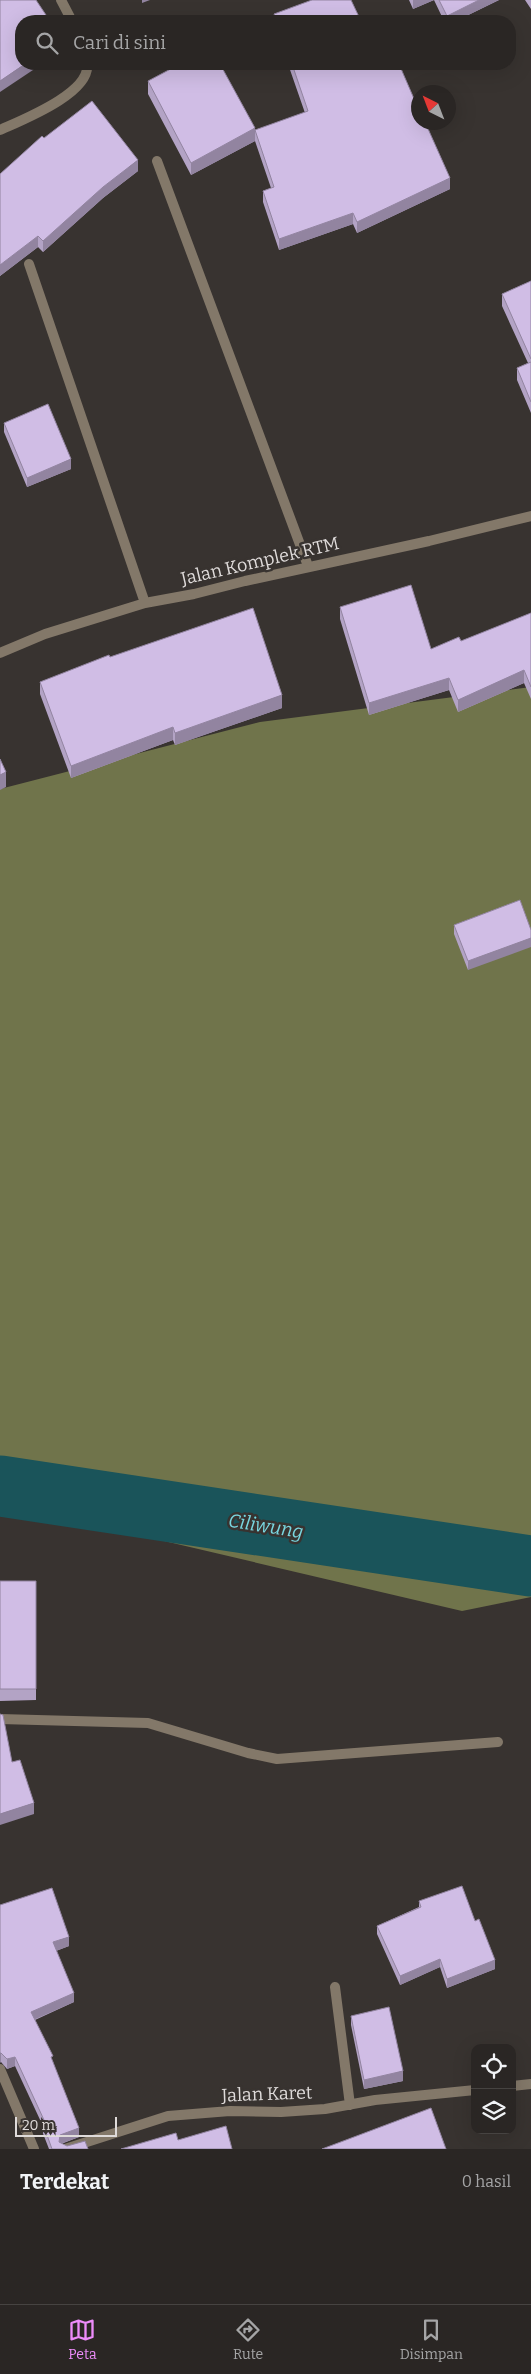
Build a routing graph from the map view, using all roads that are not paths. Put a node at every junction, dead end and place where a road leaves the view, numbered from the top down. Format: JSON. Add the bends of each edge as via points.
{"nodes":[{"id":1,"x":61,"y":0,"type":"edge"},
{"id":2,"x":69,"y":15,"type":"edge"},
{"id":3,"x":87,"y":70,"type":"edge"},
{"id":4,"x":0,"y":130,"type":"edge"},
{"id":5,"x":157,"y":160,"type":"dead end"},
{"id":6,"x":29,"y":264,"type":"dead end"},
{"id":7,"x":531,"y":516,"type":"edge"},
{"id":8,"x":308,"y":566,"type":"junction"},
{"id":9,"x":145,"y":603,"type":"junction"},
{"id":10,"x":0,"y":653,"type":"edge"},
{"id":11,"x":0,"y":1719,"type":"edge"},
{"id":12,"x":498,"y":1742,"type":"dead end"},
{"id":13,"x":335,"y":1987,"type":"dead end"},
{"id":14,"x":0,"y":2069,"type":"edge"},
{"id":15,"x":531,"y":2084,"type":"edge"},
{"id":16,"x":516,"y":2086,"type":"edge"},
{"id":17,"x":471,"y":2090,"type":"edge"},
{"id":18,"x":350,"y":2105,"type":"junction"},
{"id":19,"x":34,"y":2149,"type":"edge"},
{"id":20,"x":64,"y":2149,"type":"edge"}],
"edges":[{"from":1,"to":2,"type":"street"},
{"from":3,"to":4,"type":"street","via":[[80,84],[67,94]]},
{"from":5,"to":8,"type":"street"},
{"from":6,"to":9,"type":"street"},
{"from":7,"to":8,"type":"street","name":"Jalan Komplek RTM"},
{"from":8,"to":9,"type":"street","name":"Jalan Komplek RTM"},
{"from":9,"to":10,"type":"street","name":"Jalan Komplek RTM","via":[[46,634]]},
{"from":11,"to":12,"type":"street","via":[[148,1723],[277,1759]]},
{"from":13,"to":18,"type":"street"},
{"from":14,"to":19,"type":"street"},
{"from":15,"to":16,"type":"street"},
{"from":17,"to":18,"type":"street","name":"Jalan Karet"},
{"from":18,"to":20,"type":"street","name":"Jalan Karet","via":[[282,2112],[230,2111],[168,2116]]}]}
